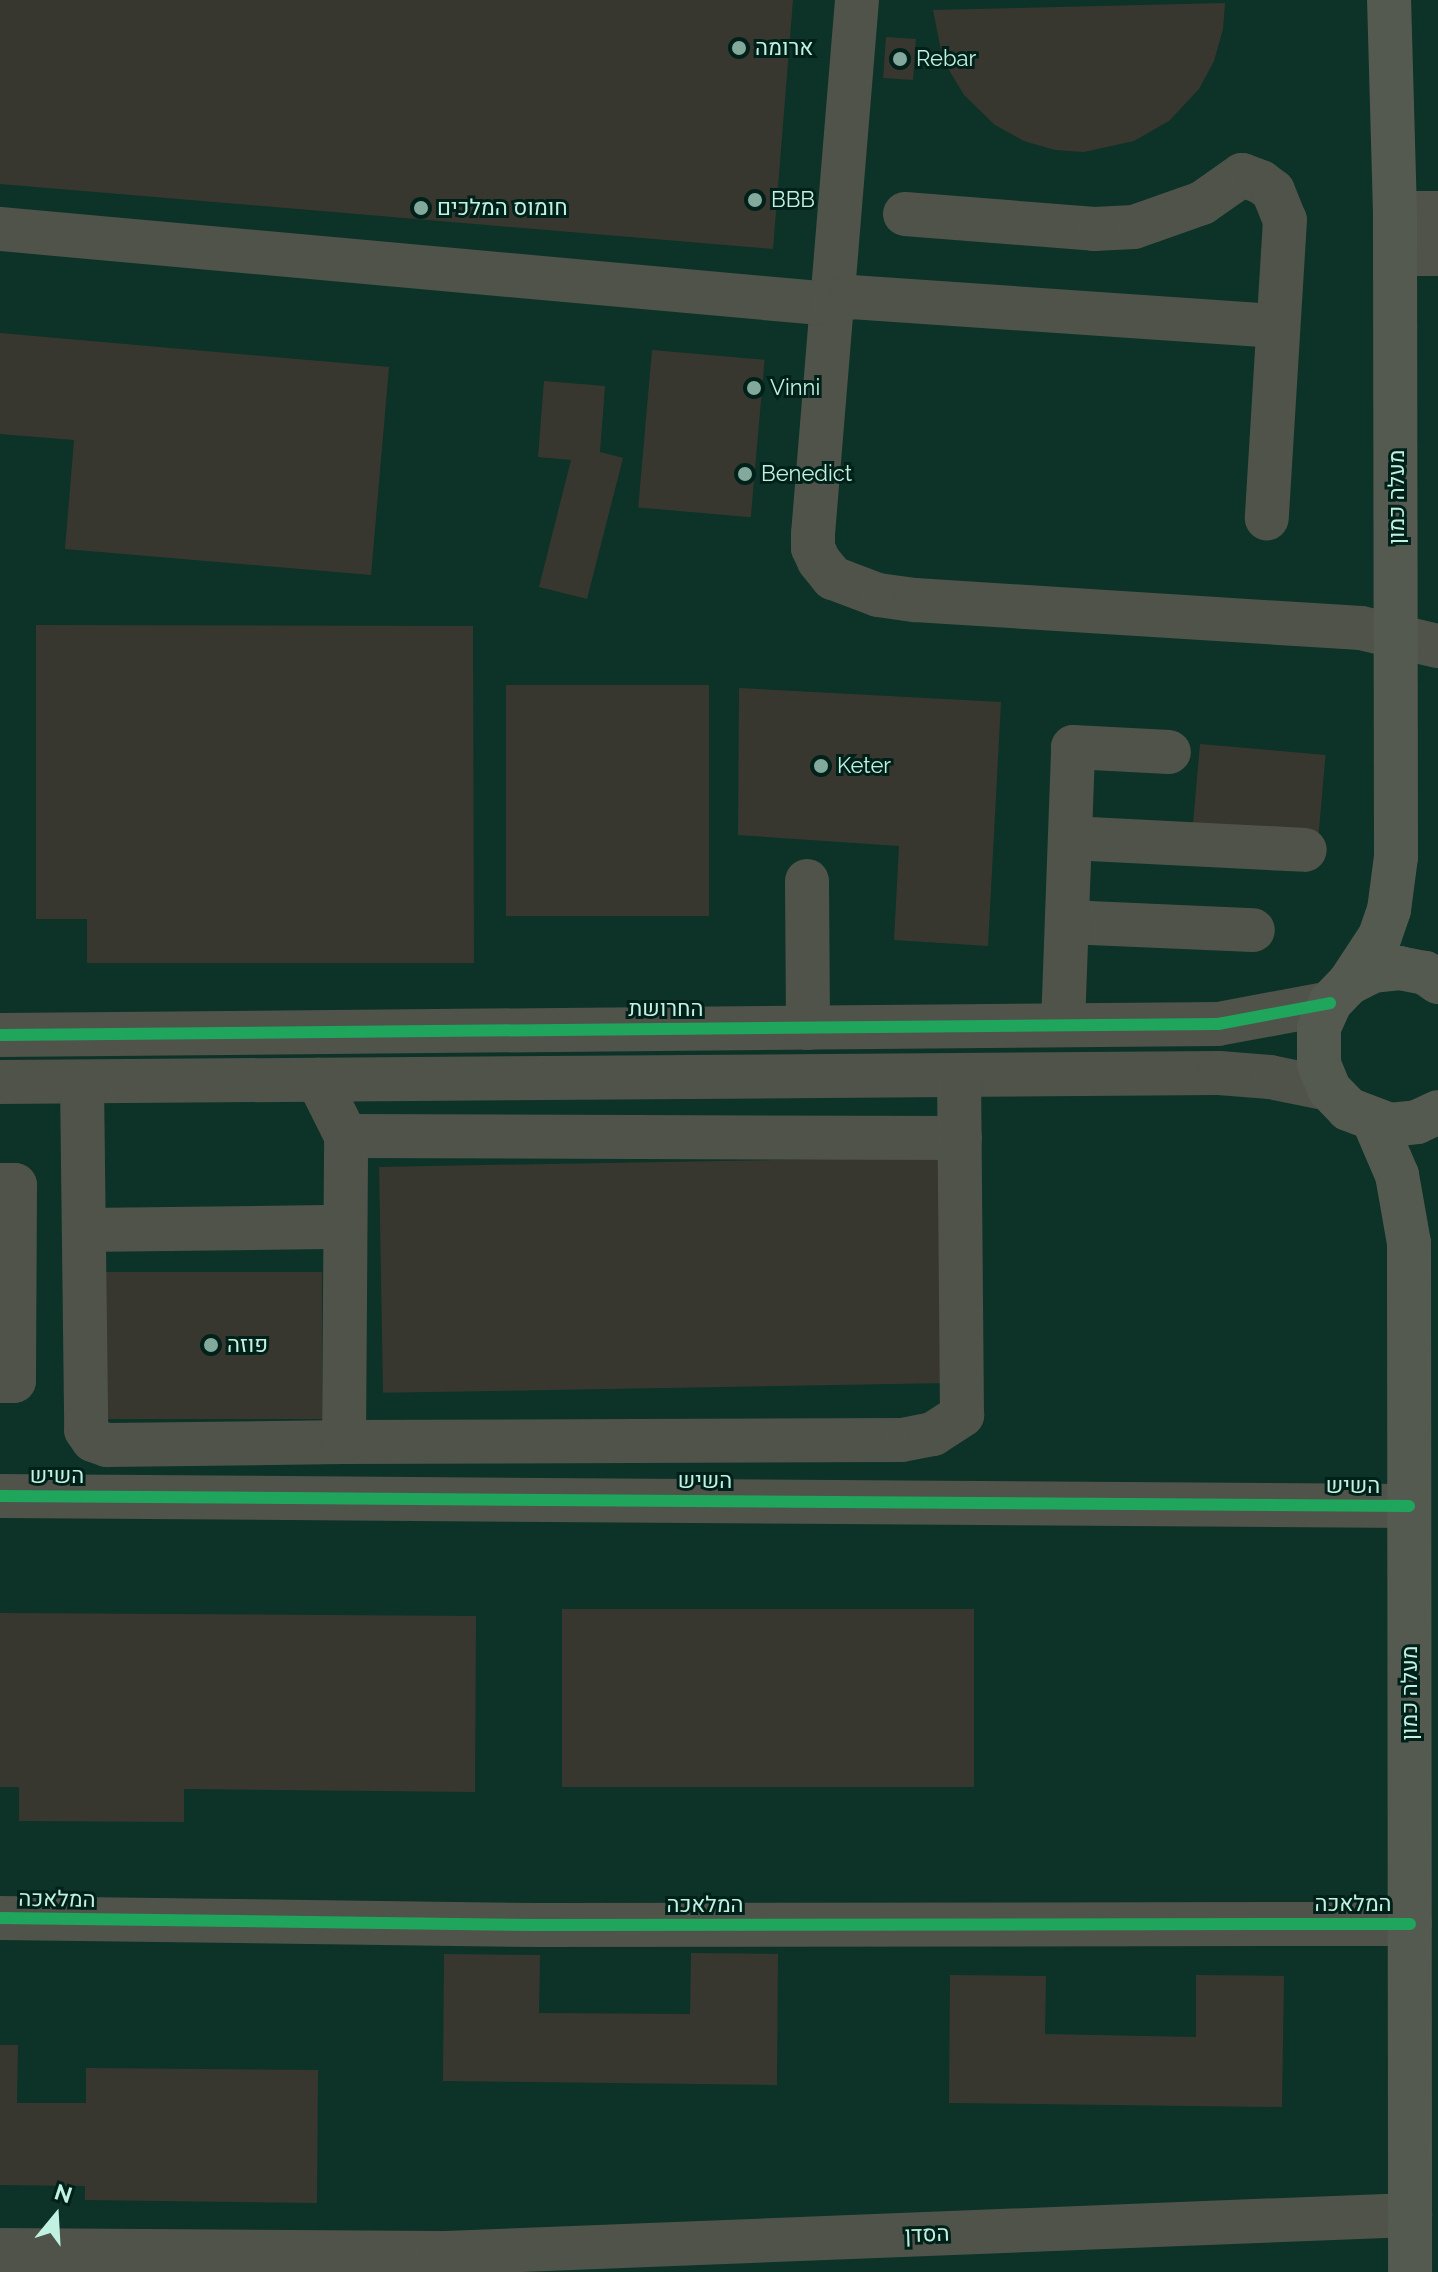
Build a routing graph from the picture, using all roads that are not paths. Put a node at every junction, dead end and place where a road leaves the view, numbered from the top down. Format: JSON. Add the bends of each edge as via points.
{"nodes":[{"id":1,"x":857,"y":0,"type":"edge"},
{"id":2,"x":1389,"y":0,"type":"edge"},
{"id":3,"x":1438,"y":213,"type":"edge"},
{"id":4,"x":905,"y":214,"type":"dead end"},
{"id":5,"x":0,"y":229,"type":"edge"},
{"id":6,"x":1395,"y":234,"type":"junction"},
{"id":7,"x":1438,"y":254,"type":"edge"},
{"id":8,"x":830,"y":304,"type":"junction"},
{"id":9,"x":1276,"y":326,"type":"junction"},
{"id":10,"x":1267,"y":518,"type":"dead end"},
{"id":11,"x":1418,"y":642,"type":"edge"},
{"id":12,"x":1169,"y":752,"type":"dead end"},
{"id":13,"x":1070,"y":838,"type":"junction"},
{"id":14,"x":1305,"y":850,"type":"dead end"},
{"id":15,"x":807,"y":881,"type":"dead end"},
{"id":16,"x":1067,"y":922,"type":"junction"},
{"id":17,"x":1253,"y":930,"type":"dead end"},
{"id":18,"x":1438,"y":982,"type":"edge"},
{"id":19,"x":1339,"y":993,"type":"junction"},
{"id":20,"x":1063,"y":1025,"type":"junction"},
{"id":21,"x":808,"y":1028,"type":"junction"},
{"id":22,"x":0,"y":1035,"type":"edge"},
{"id":23,"x":959,"y":1075,"type":"junction"},
{"id":24,"x":832,"y":1076,"type":"junction"},
{"id":25,"x":700,"y":1077,"type":"junction"},
{"id":26,"x":318,"y":1080,"type":"junction"},
{"id":27,"x":0,"y":1082,"type":"edge"},
{"id":28,"x":82,"y":1082,"type":"junction"},
{"id":29,"x":1329,"y":1089,"type":"junction"},
{"id":30,"x":1438,"y":1112,"type":"edge"},
{"id":31,"x":1373,"y":1119,"type":"junction"},
{"id":32,"x":346,"y":1136,"type":"junction"},
{"id":33,"x":701,"y":1137,"type":"junction"},
{"id":34,"x":832,"y":1138,"type":"junction"},
{"id":35,"x":960,"y":1138,"type":"junction"},
{"id":36,"x":0,"y":1185,"type":"edge"},
{"id":37,"x":345,"y":1227,"type":"junction"},
{"id":38,"x":84,"y":1230,"type":"junction"},
{"id":39,"x":0,"y":1381,"type":"edge"},
{"id":40,"x":344,"y":1442,"type":"junction"},
{"id":41,"x":0,"y":1496,"type":"edge"},
{"id":42,"x":1409,"y":1506,"type":"junction"},
{"id":43,"x":0,"y":1918,"type":"edge"},
{"id":44,"x":1410,"y":1924,"type":"junction"},
{"id":45,"x":1410,"y":2215,"type":"junction"},
{"id":46,"x":0,"y":2250,"type":"edge"},
{"id":47,"x":370,"y":2262,"type":"edge"},
{"id":48,"x":445,"y":2262,"type":"edge"},
{"id":49,"x":1410,"y":2272,"type":"edge"}],
"edges":[{"from":1,"to":8,"type":"street"},
{"from":2,"to":6,"type":"main road","name":"מעלה כמון"},
{"from":3,"to":6,"type":"street"},
{"from":4,"to":9,"type":"street","via":[[1094,229],[1134,227],[1202,203],[1247,175],[1273,191],[1285,220]]},
{"from":5,"to":8,"type":"street"},
{"from":6,"to":7,"type":"street"},
{"from":6,"to":11,"type":"main road","name":"מעלה כמון"},
{"from":8,"to":9,"type":"street","via":[[851,297]]},
{"from":8,"to":11,"type":"street","via":[[813,548],[833,578],[878,595],[915,600],[1361,628]]},
{"from":9,"to":10,"type":"street"},
{"from":11,"to":19,"type":"main road","name":"מעלה כמון","via":[[1389,910],[1380,936]]},
{"from":12,"to":13,"type":"street","via":[[1073,747]]},
{"from":13,"to":14,"type":"street"},
{"from":13,"to":16,"type":"street"},
{"from":15,"to":21,"type":"street"},
{"from":16,"to":17,"type":"street"},
{"from":16,"to":20,"type":"street"},
{"from":18,"to":19,"type":"main road","via":[[1400,968],[1373,971]]},
{"from":19,"to":20,"type":"street","name":"החרושת","via":[[1218,1024]]},
{"from":19,"to":29,"type":"main road","name":"מעלה כמון","via":[[1319,1028],[1319,1064]]},
{"from":20,"to":21,"type":"street","name":"החרושת"},
{"from":21,"to":22,"type":"street","name":"החרושת"},
{"from":23,"to":24,"type":"street"},
{"from":23,"to":29,"type":"street","via":[[1219,1073]]},
{"from":23,"to":35,"type":"street"},
{"from":24,"to":25,"type":"street"},
{"from":24,"to":34,"type":"street"},
{"from":25,"to":26,"type":"street"},
{"from":25,"to":33,"type":"street"},
{"from":26,"to":28,"type":"street"},
{"from":26,"to":32,"type":"street"},
{"from":27,"to":28,"type":"street"},
{"from":28,"to":38,"type":"street"},
{"from":29,"to":31,"type":"main road","via":[[1348,1109]]},
{"from":30,"to":31,"type":"main road","via":[[1417,1122],[1390,1125]]},
{"from":31,"to":42,"type":"main road","name":"מעלה כמון","via":[[1397,1175],[1409,1243]]},
{"from":32,"to":33,"type":"street"},
{"from":32,"to":37,"type":"street"},
{"from":33,"to":34,"type":"street"},
{"from":34,"to":35,"type":"street"},
{"from":35,"to":40,"type":"street","via":[[962,1415],[933,1434],[902,1440]]},
{"from":36,"to":39,"type":"street","via":[[15,1185],[14,1381]]},
{"from":37,"to":38,"type":"street"},
{"from":37,"to":40,"type":"street"},
{"from":38,"to":40,"type":"street","via":[[86,1430],[93,1440],[107,1445]]},
{"from":41,"to":42,"type":"street","name":"השיש"},
{"from":42,"to":44,"type":"main road","name":"מעלה כמון"},
{"from":43,"to":44,"type":"street","name":"המלאכה","via":[[537,1925]]},
{"from":44,"to":45,"type":"main road","name":"מעלה כמון"},
{"from":45,"to":48,"type":"street","name":"הסדן"},
{"from":45,"to":49,"type":"main road","name":"מעלה כמון"},
{"from":46,"to":47,"type":"street","name":"הסדן"},
{"from":47,"to":48,"type":"street","name":"הסדן"}]}
